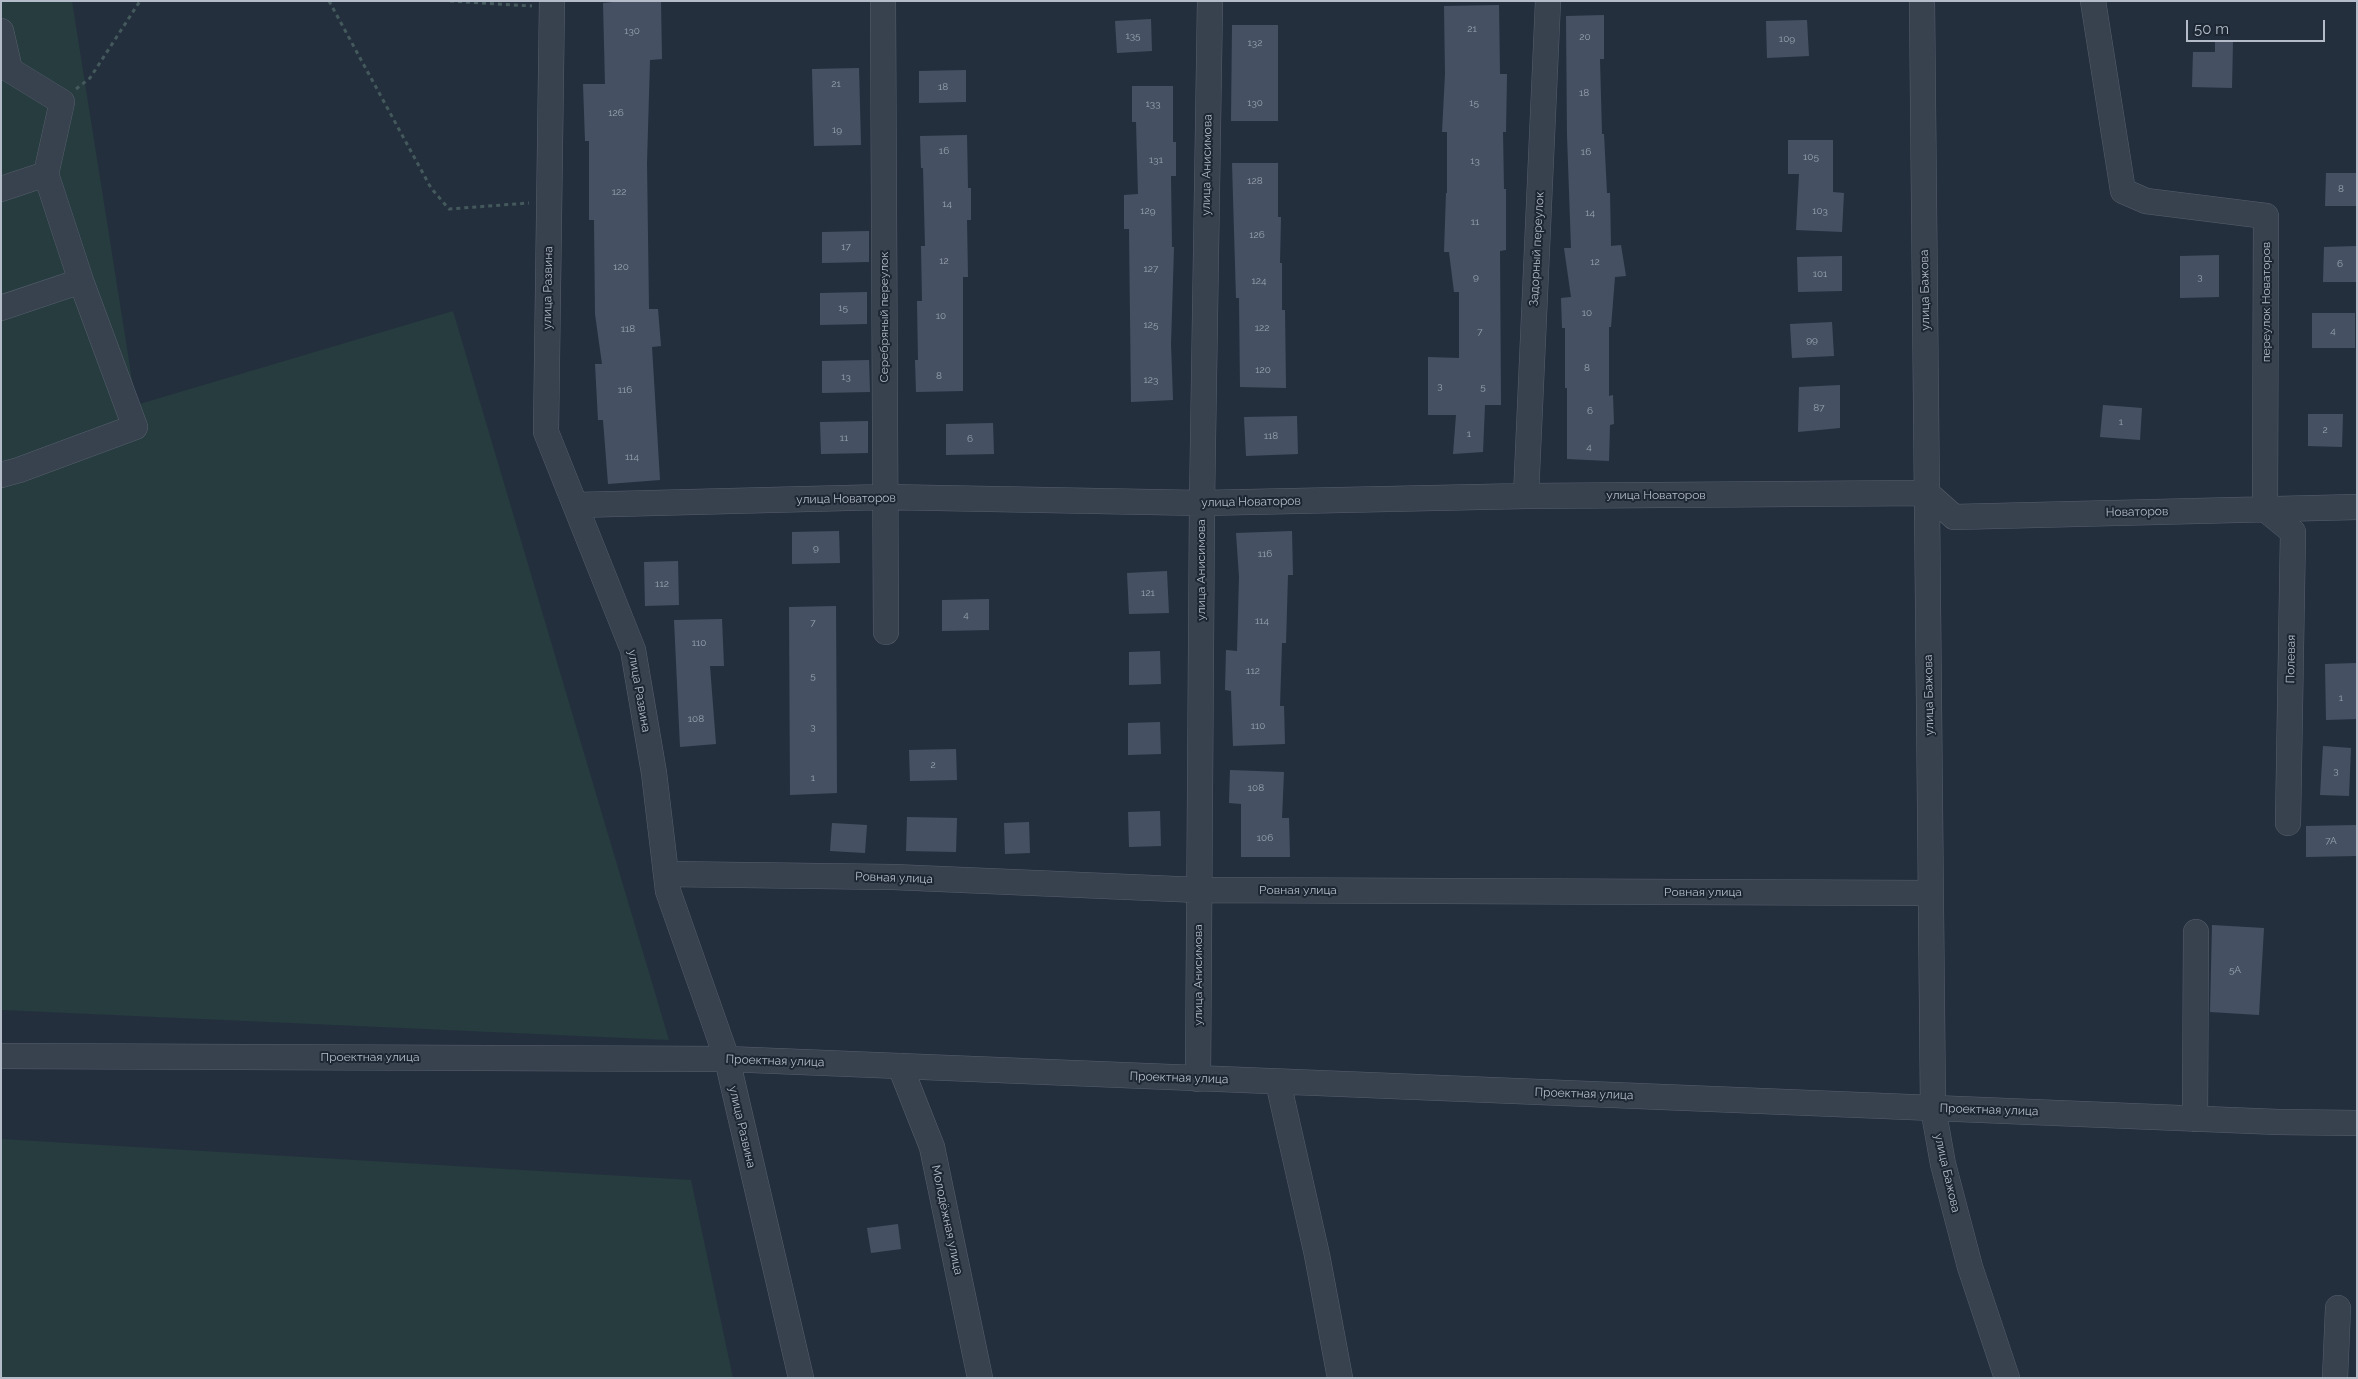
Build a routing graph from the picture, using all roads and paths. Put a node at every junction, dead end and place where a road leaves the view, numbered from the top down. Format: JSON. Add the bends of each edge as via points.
{"nodes":[{"id":1,"x":140,"y":1,"type":"edge"},
{"id":2,"x":329,"y":1,"type":"edge"},
{"id":3,"x":450,"y":1,"type":"edge"},
{"id":4,"x":883,"y":1,"type":"edge"},
{"id":5,"x":1210,"y":1,"type":"edge"},
{"id":6,"x":1548,"y":1,"type":"edge"},
{"id":7,"x":1922,"y":1,"type":"edge"},
{"id":8,"x":2093,"y":1,"type":"edge"},
{"id":9,"x":552,"y":4,"type":"edge"},
{"id":10,"x":1,"y":31,"type":"edge"},
{"id":11,"x":6,"y":71,"type":"edge"},
{"id":12,"x":62,"y":102,"type":"junction"},
{"id":13,"x":46,"y":174,"type":"junction"},
{"id":14,"x":1,"y":189,"type":"edge"},
{"id":15,"x":549,"y":204,"type":"junction"},
{"id":16,"x":80,"y":281,"type":"junction"},
{"id":17,"x":1,"y":308,"type":"edge"},
{"id":18,"x":1,"y":475,"type":"edge"},
{"id":19,"x":1926,"y":493,"type":"junction"},
{"id":20,"x":1526,"y":496,"type":"junction"},
{"id":21,"x":885,"y":497,"type":"junction"},
{"id":22,"x":1202,"y":503,"type":"junction"},
{"id":23,"x":576,"y":505,"type":"junction"},
{"id":24,"x":2357,"y":507,"type":"edge"},
{"id":25,"x":2265,"y":509,"type":"junction"},
{"id":26,"x":886,"y":632,"type":"dead end"},
{"id":27,"x":2288,"y":823,"type":"dead end"},
{"id":28,"x":666,"y":874,"type":"junction"},
{"id":29,"x":1199,"y":890,"type":"junction"},
{"id":30,"x":1931,"y":893,"type":"junction"},
{"id":31,"x":2196,"y":932,"type":"dead end"},
{"id":32,"x":1,"y":1056,"type":"edge"},
{"id":33,"x":726,"y":1059,"type":"junction"},
{"id":34,"x":900,"y":1066,"type":"junction"},
{"id":35,"x":1198,"y":1079,"type":"junction"},
{"id":36,"x":1278,"y":1082,"type":"junction"},
{"id":37,"x":1933,"y":1108,"type":"junction"},
{"id":38,"x":2195,"y":1119,"type":"junction"},
{"id":39,"x":2357,"y":1123,"type":"edge"},
{"id":40,"x":2338,"y":1308,"type":"dead end"},
{"id":41,"x":801,"y":1378,"type":"edge"},
{"id":42,"x":980,"y":1378,"type":"edge"},
{"id":43,"x":1340,"y":1378,"type":"edge"},
{"id":44,"x":2007,"y":1378,"type":"edge"},
{"id":45,"x":2335,"y":1378,"type":"edge"}],
"edges":[{"from":1,"to":12,"type":"path","via":[[90,78]]},
{"from":2,"to":15,"type":"path","via":[[431,188],[449,209],[529,202]]},
{"from":3,"to":9,"type":"path"},
{"from":4,"to":21,"type":"street","name":"Серебряный переулок"},
{"from":5,"to":22,"type":"street","name":"улица Анисимова"},
{"from":6,"to":20,"type":"street","name":"Задорный переулок"},
{"from":7,"to":19,"type":"street","name":"улица Бажова"},
{"from":8,"to":25,"type":"street","name":"переулок Новаторов","via":[[2123,191],[2146,201],[2266,216]]},
{"from":9,"to":15,"type":"street","name":"улица Развина"},
{"from":10,"to":11,"type":"street"},
{"from":11,"to":12,"type":"street"},
{"from":12,"to":13,"type":"street"},
{"from":13,"to":14,"type":"street"},
{"from":13,"to":16,"type":"street"},
{"from":15,"to":23,"type":"street","name":"улица Развина","via":[[546,432]]},
{"from":16,"to":17,"type":"street"},
{"from":16,"to":18,"type":"street","via":[[135,427]]},
{"from":19,"to":20,"type":"street","name":"улица Новаторов"},
{"from":19,"to":25,"type":"street","name":"Новаторов","via":[[1954,517]]},
{"from":19,"to":30,"type":"street","name":"улица Бажова"},
{"from":20,"to":22,"type":"street","name":"улица Новаторов"},
{"from":21,"to":22,"type":"street","name":"улица Новаторов"},
{"from":21,"to":23,"type":"street","name":"улица Новаторов"},
{"from":21,"to":26,"type":"street","name":"Серебряный переулок"},
{"from":22,"to":29,"type":"street","name":"улица Анисимова"},
{"from":23,"to":28,"type":"street","name":"улица Развина","via":[[633,650],[654,774]]},
{"from":24,"to":25,"type":"street","name":"Новаторов"},
{"from":25,"to":27,"type":"street","name":"Полевая","via":[[2294,532]]},
{"from":28,"to":29,"type":"street","name":"Ровная улица","via":[[893,877]]},
{"from":28,"to":33,"type":"street","name":"улица Развина","via":[[668,892]]},
{"from":29,"to":30,"type":"street","name":"Ровная улица"},
{"from":29,"to":35,"type":"street","name":"улица Анисимова"},
{"from":30,"to":37,"type":"street","name":"улица Бажова"},
{"from":31,"to":38,"type":"street"},
{"from":32,"to":33,"type":"street","name":"Проектная улица"},
{"from":33,"to":34,"type":"street","name":"Проектная улица"},
{"from":33,"to":41,"type":"street","name":"улица Развина"},
{"from":34,"to":35,"type":"street","name":"Проектная улица"},
{"from":34,"to":42,"type":"street","name":"Молодёжная улица","via":[[932,1147]]},
{"from":35,"to":36,"type":"street","name":"Проектная улица"},
{"from":36,"to":37,"type":"street","name":"Проектная улица"},
{"from":36,"to":43,"type":"street","via":[[1317,1255]]},
{"from":37,"to":38,"type":"street","name":"Проектная улица"},
{"from":37,"to":44,"type":"street","name":"улица Бажова","via":[[1943,1164],[1970,1267]]},
{"from":38,"to":39,"type":"street","name":"Проектная улица"},
{"from":40,"to":45,"type":"street"}]}
